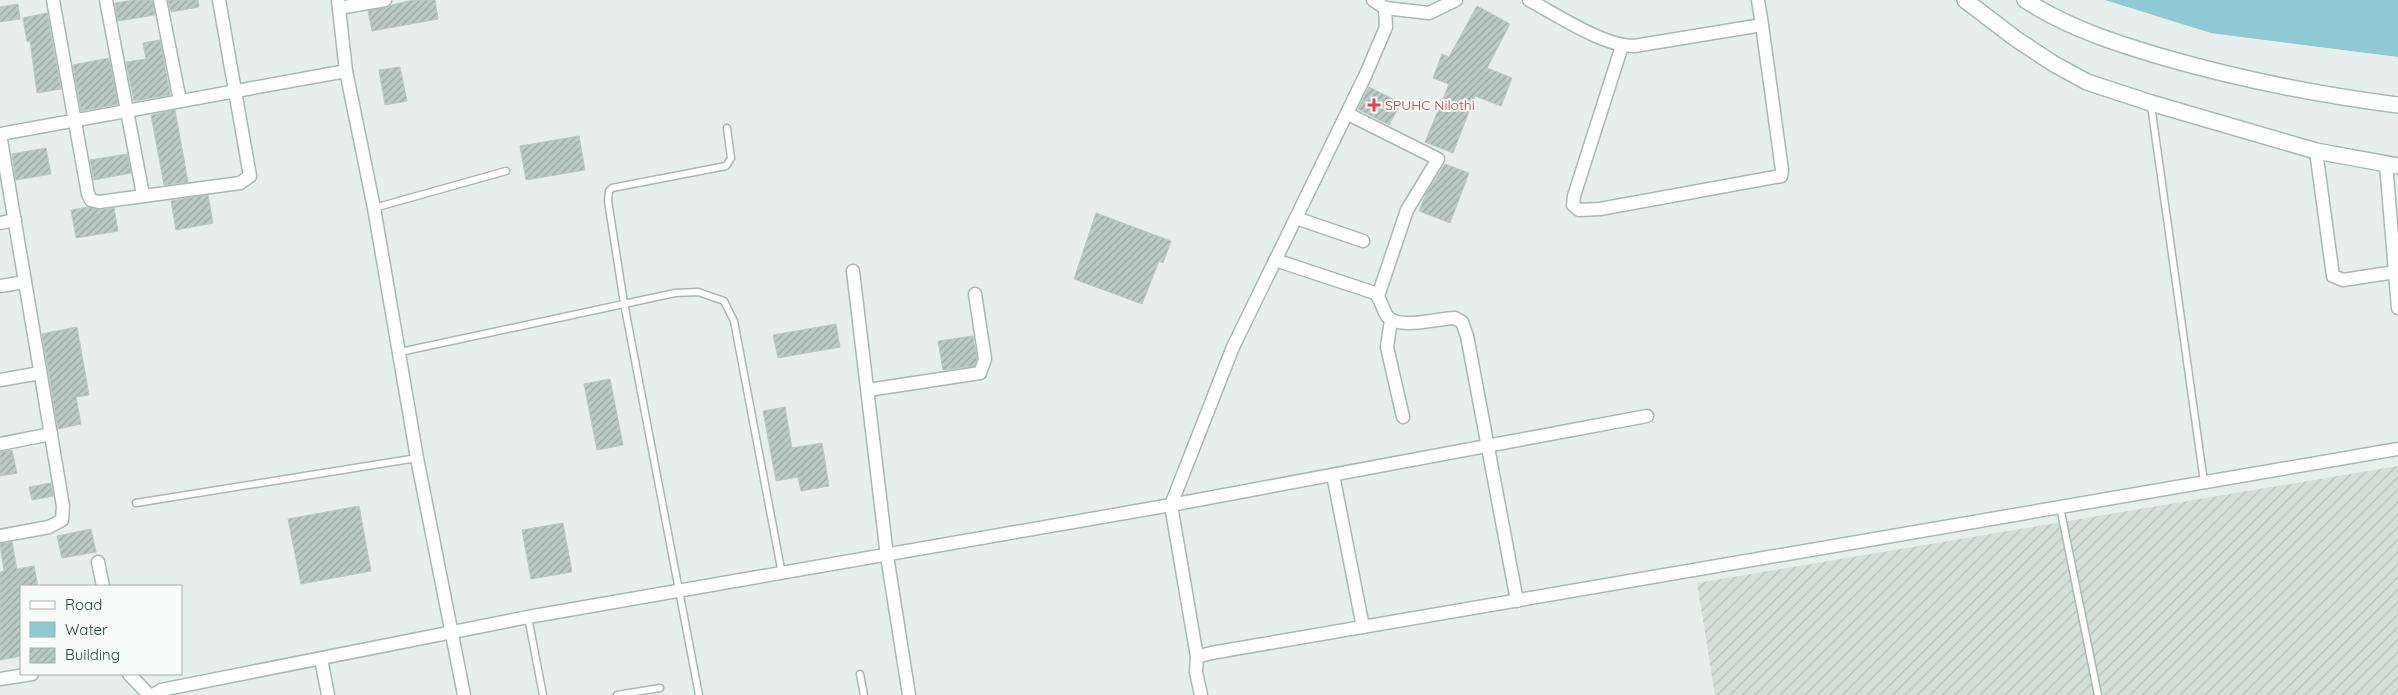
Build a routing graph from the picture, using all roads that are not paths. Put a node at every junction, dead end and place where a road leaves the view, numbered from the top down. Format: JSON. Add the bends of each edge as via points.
{"nodes":[{"id":1,"x":53,"y":0,"type":"edge"},
{"id":2,"x":106,"y":0,"type":"edge"},
{"id":3,"x":160,"y":0,"type":"edge"},
{"id":4,"x":219,"y":0,"type":"edge"},
{"id":5,"x":385,"y":0,"type":"edge"},
{"id":6,"x":1373,"y":0,"type":"edge"},
{"id":7,"x":1456,"y":0,"type":"edge"},
{"id":8,"x":1528,"y":0,"type":"edge"},
{"id":9,"x":1758,"y":0,"type":"edge"},
{"id":10,"x":1965,"y":0,"type":"edge"},
{"id":11,"x":2025,"y":0,"type":"edge"},
{"id":12,"x":338,"y":4,"type":"edge"},
{"id":13,"x":1385,"y":8,"type":"junction"},
{"id":14,"x":1762,"y":25,"type":"junction"},
{"id":15,"x":1622,"y":46,"type":"junction"},
{"id":16,"x":346,"y":71,"type":"junction"},
{"id":17,"x":236,"y":91,"type":"junction"},
{"id":18,"x":180,"y":101,"type":"junction"},
{"id":19,"x":2151,"y":103,"type":"junction"},
{"id":20,"x":2398,"y":104,"type":"edge"},
{"id":21,"x":127,"y":111,"type":"junction"},
{"id":22,"x":1348,"y":114,"type":"junction"},
{"id":23,"x":74,"y":120,"type":"junction"},
{"id":24,"x":727,"y":128,"type":"dead end"},
{"id":25,"x":0,"y":134,"type":"edge"},
{"id":26,"x":2316,"y":152,"type":"junction"},
{"id":27,"x":2,"y":162,"type":"edge"},
{"id":28,"x":2392,"y":165,"type":"edge"},
{"id":29,"x":506,"y":171,"type":"dead end"},
{"id":30,"x":143,"y":195,"type":"junction"},
{"id":31,"x":374,"y":208,"type":"junction"},
{"id":32,"x":1296,"y":218,"type":"junction"},
{"id":33,"x":15,"y":220,"type":"junction"},
{"id":34,"x":0,"y":223,"type":"edge"},
{"id":35,"x":1363,"y":241,"type":"dead end"},
{"id":36,"x":1275,"y":260,"type":"junction"},
{"id":37,"x":853,"y":271,"type":"dead end"},
{"id":38,"x":2395,"y":272,"type":"junction"},
{"id":39,"x":25,"y":282,"type":"junction"},
{"id":40,"x":0,"y":286,"type":"edge"},
{"id":41,"x":975,"y":294,"type":"dead end"},
{"id":42,"x":1378,"y":296,"type":"junction"},
{"id":43,"x":624,"y":303,"type":"junction"},
{"id":44,"x":2398,"y":308,"type":"edge"},
{"id":45,"x":1391,"y":320,"type":"junction"},
{"id":46,"x":400,"y":352,"type":"junction"},
{"id":47,"x":40,"y":373,"type":"junction"},
{"id":48,"x":0,"y":380,"type":"edge"},
{"id":49,"x":868,"y":390,"type":"junction"},
{"id":50,"x":1647,"y":416,"type":"dead end"},
{"id":51,"x":1403,"y":418,"type":"dead end"},
{"id":52,"x":51,"y":434,"type":"junction"},
{"id":53,"x":0,"y":444,"type":"edge"},
{"id":54,"x":1486,"y":446,"type":"junction"},
{"id":55,"x":2398,"y":449,"type":"edge"},
{"id":56,"x":417,"y":458,"type":"junction"},
{"id":57,"x":1333,"y":475,"type":"junction"},
{"id":58,"x":2204,"y":482,"type":"junction"},
{"id":59,"x":136,"y":503,"type":"dead end"},
{"id":60,"x":1171,"y":505,"type":"junction"},
{"id":61,"x":2060,"y":507,"type":"junction"},
{"id":62,"x":0,"y":536,"type":"edge"},
{"id":63,"x":887,"y":556,"type":"junction"},
{"id":64,"x":98,"y":562,"type":"dead end"},
{"id":65,"x":782,"y":574,"type":"junction"},
{"id":66,"x":102,"y":585,"type":"edge"},
{"id":67,"x":680,"y":591,"type":"junction"},
{"id":68,"x":1517,"y":601,"type":"junction"},
{"id":69,"x":528,"y":618,"type":"junction"},
{"id":70,"x":1363,"y":627,"type":"junction"},
{"id":71,"x":452,"y":634,"type":"junction"},
{"id":72,"x":1197,"y":657,"type":"junction"},
{"id":73,"x":321,"y":659,"type":"junction"},
{"id":74,"x":860,"y":674,"type":"dead end"},
{"id":75,"x":26,"y":675,"type":"edge"},
{"id":76,"x":130,"y":675,"type":"edge"},
{"id":77,"x":0,"y":679,"type":"edge"},
{"id":78,"x":660,"y":688,"type":"dead end"},
{"id":79,"x":151,"y":695,"type":"edge"},
{"id":80,"x":328,"y":695,"type":"edge"},
{"id":81,"x":464,"y":695,"type":"edge"},
{"id":82,"x":543,"y":695,"type":"edge"},
{"id":83,"x":622,"y":695,"type":"edge"},
{"id":84,"x":699,"y":695,"type":"edge"},
{"id":85,"x":864,"y":695,"type":"edge"},
{"id":86,"x":909,"y":695,"type":"edge"},
{"id":87,"x":1201,"y":695,"type":"edge"},
{"id":88,"x":2098,"y":695,"type":"edge"}],
"edges":[{"from":1,"to":23,"type":"street"},
{"from":2,"to":21,"type":"street"},
{"from":3,"to":18,"type":"street"},
{"from":4,"to":17,"type":"street"},
{"from":5,"to":12,"type":"street"},
{"from":6,"to":13,"type":"street"},
{"from":7,"to":13,"type":"street","via":[[1429,13]]},
{"from":8,"to":15,"type":"street"},
{"from":9,"to":14,"type":"street"},
{"from":10,"to":19,"type":"street","via":[[2054,64],[2087,82]]},
{"from":11,"to":20,"type":"street","via":[[2099,36],[2209,70],[2339,98]]},
{"from":12,"to":16,"type":"street"},
{"from":13,"to":22,"type":"street","via":[[1386,26]]},
{"from":14,"to":15,"type":"street"},
{"from":14,"to":15,"type":"street","via":[[1781,176],[1579,210],[1573,205],[1574,196]]},
{"from":16,"to":17,"type":"street"},
{"from":16,"to":31,"type":"street"},
{"from":17,"to":18,"type":"street"},
{"from":17,"to":30,"type":"street","via":[[250,169],[248,179],[240,183]]},
{"from":18,"to":21,"type":"street"},
{"from":19,"to":26,"type":"street"},
{"from":19,"to":58,"type":"lane"},
{"from":21,"to":23,"type":"street"},
{"from":21,"to":30,"type":"street"},
{"from":22,"to":32,"type":"street"},
{"from":22,"to":42,"type":"street","via":[[1438,159],[1407,210]]},
{"from":23,"to":25,"type":"street"},
{"from":23,"to":30,"type":"street","via":[[91,200],[99,202]]},
{"from":24,"to":43,"type":"lane","via":[[731,158],[726,166],[609,191],[608,208]]},
{"from":25,"to":27,"type":"street"},
{"from":26,"to":28,"type":"street"},
{"from":26,"to":38,"type":"street","via":[[2334,276],[2343,280]]},
{"from":27,"to":33,"type":"street"},
{"from":28,"to":38,"type":"street"},
{"from":29,"to":31,"type":"lane"},
{"from":31,"to":46,"type":"street"},
{"from":32,"to":35,"type":"street"},
{"from":32,"to":36,"type":"street"},
{"from":33,"to":34,"type":"street"},
{"from":33,"to":39,"type":"street"},
{"from":36,"to":42,"type":"street","via":[[1366,288]]},
{"from":36,"to":60,"type":"street","via":[[1229,356]]},
{"from":37,"to":49,"type":"street"},
{"from":38,"to":44,"type":"street"},
{"from":39,"to":40,"type":"street"},
{"from":39,"to":47,"type":"street"},
{"from":41,"to":49,"type":"street","via":[[985,359],[980,373]]},
{"from":42,"to":45,"type":"street"},
{"from":43,"to":46,"type":"lane"},
{"from":43,"to":65,"type":"lane","via":[[698,292],[724,300],[730,310]]},
{"from":43,"to":67,"type":"lane"},
{"from":45,"to":51,"type":"street","via":[[1387,347]]},
{"from":45,"to":54,"type":"street","via":[[1410,323],[1452,318],[1462,322]]},
{"from":46,"to":56,"type":"street"},
{"from":47,"to":48,"type":"street"},
{"from":47,"to":52,"type":"street"},
{"from":49,"to":63,"type":"street"},
{"from":50,"to":54,"type":"street"},
{"from":52,"to":53,"type":"street"},
{"from":52,"to":62,"type":"street","via":[[63,506],[62,520],[50,527]]},
{"from":54,"to":57,"type":"street"},
{"from":54,"to":68,"type":"street"},
{"from":55,"to":58,"type":"street"},
{"from":56,"to":59,"type":"lane"},
{"from":56,"to":71,"type":"street"},
{"from":57,"to":60,"type":"street"},
{"from":57,"to":70,"type":"street"},
{"from":58,"to":61,"type":"street"},
{"from":60,"to":63,"type":"street"},
{"from":60,"to":72,"type":"street"},
{"from":61,"to":68,"type":"street"},
{"from":61,"to":88,"type":"lane"},
{"from":63,"to":65,"type":"street"},
{"from":63,"to":86,"type":"street"},
{"from":64,"to":66,"type":"street"},
{"from":65,"to":67,"type":"street"},
{"from":67,"to":69,"type":"street"},
{"from":67,"to":84,"type":"lane"},
{"from":68,"to":70,"type":"street"},
{"from":69,"to":71,"type":"street"},
{"from":69,"to":82,"type":"lane"},
{"from":70,"to":72,"type":"street"},
{"from":71,"to":73,"type":"street"},
{"from":71,"to":81,"type":"street"},
{"from":72,"to":87,"type":"street","via":[[1196,672]]},
{"from":73,"to":79,"type":"street","via":[[161,690]]},
{"from":73,"to":80,"type":"street"},
{"from":74,"to":85,"type":"lane"},
{"from":75,"to":77,"type":"street"},
{"from":76,"to":79,"type":"street"},
{"from":78,"to":83,"type":"lane"}]}
